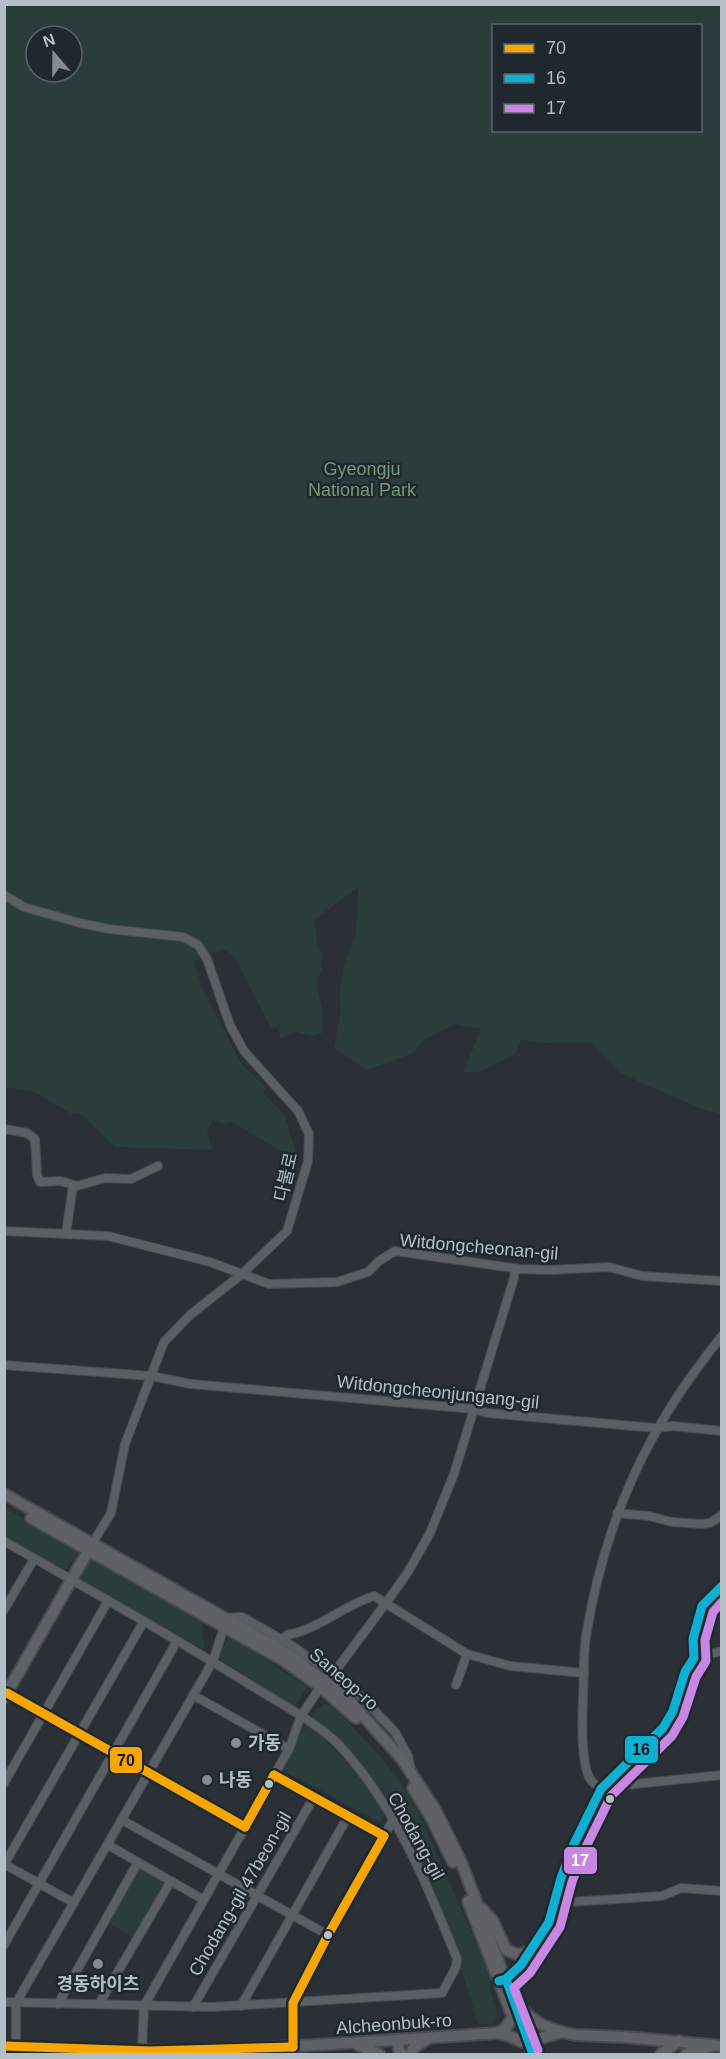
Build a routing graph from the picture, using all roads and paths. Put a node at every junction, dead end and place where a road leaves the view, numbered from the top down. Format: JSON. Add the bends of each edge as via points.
{"nodes":[{"id":1,"x":4,"y":895,"type":"edge"},
{"id":2,"x":4,"y":1130,"type":"edge"},
{"id":3,"x":158,"y":1166,"type":"dead end"},
{"id":4,"x":73,"y":1185,"type":"junction"},
{"id":5,"x":4,"y":1231,"type":"edge"},
{"id":6,"x":66,"y":1234,"type":"junction"},
{"id":7,"x":515,"y":1268,"type":"junction"},
{"id":8,"x":242,"y":1274,"type":"junction"},
{"id":9,"x":722,"y":1281,"type":"edge"},
{"id":10,"x":722,"y":1336,"type":"edge"},
{"id":11,"x":4,"y":1365,"type":"edge"},
{"id":12,"x":151,"y":1376,"type":"junction"},
{"id":13,"x":474,"y":1409,"type":"junction"},
{"id":14,"x":656,"y":1428,"type":"junction"},
{"id":15,"x":722,"y":1431,"type":"edge"},
{"id":16,"x":4,"y":1494,"type":"edge"},
{"id":17,"x":4,"y":1503,"type":"edge"},
{"id":18,"x":617,"y":1513,"type":"junction"},
{"id":19,"x":722,"y":1515,"type":"edge"},
{"id":20,"x":4,"y":1541,"type":"edge"},
{"id":21,"x":90,"y":1547,"type":"junction"},
{"id":22,"x":34,"y":1559,"type":"junction"},
{"id":23,"x":72,"y":1579,"type":"junction"},
{"id":24,"x":722,"y":1586,"type":"edge"},
{"id":25,"x":108,"y":1601,"type":"junction"},
{"id":26,"x":386,"y":1604,"type":"junction"},
{"id":27,"x":4,"y":1610,"type":"edge"},
{"id":28,"x":144,"y":1621,"type":"junction"},
{"id":29,"x":226,"y":1622,"type":"junction"},
{"id":30,"x":282,"y":1640,"type":"junction"},
{"id":31,"x":177,"y":1641,"type":"junction"},
{"id":32,"x":722,"y":1651,"type":"edge"},
{"id":33,"x":467,"y":1654,"type":"junction"},
{"id":34,"x":694,"y":1658,"type":"junction"},
{"id":35,"x":213,"y":1661,"type":"junction"},
{"id":36,"x":584,"y":1673,"type":"junction"},
{"id":37,"x":326,"y":1680,"type":"junction"},
{"id":38,"x":456,"y":1685,"type":"dead end"},
{"id":39,"x":193,"y":1695,"type":"junction"},
{"id":40,"x":6,"y":1696,"type":"edge"},
{"id":41,"x":44,"y":1714,"type":"junction"},
{"id":42,"x":301,"y":1716,"type":"junction"},
{"id":43,"x":79,"y":1734,"type":"junction"},
{"id":44,"x":289,"y":1749,"type":"junction"},
{"id":45,"x":113,"y":1753,"type":"junction"},
{"id":46,"x":149,"y":1773,"type":"junction"},
{"id":47,"x":274,"y":1775,"type":"junction"},
{"id":48,"x":722,"y":1775,"type":"edge"},
{"id":49,"x":4,"y":1783,"type":"edge"},
{"id":50,"x":603,"y":1788,"type":"junction"},
{"id":51,"x":314,"y":1797,"type":"junction"},
{"id":52,"x":348,"y":1816,"type":"junction"},
{"id":53,"x":122,"y":1820,"type":"junction"},
{"id":54,"x":393,"y":1820,"type":"junction"},
{"id":55,"x":245,"y":1827,"type":"junction"},
{"id":56,"x":384,"y":1836,"type":"junction"},
{"id":57,"x":108,"y":1845,"type":"junction"},
{"id":58,"x":138,"y":1862,"type":"junction"},
{"id":59,"x":5,"y":1865,"type":"edge"},
{"id":60,"x":219,"y":1874,"type":"junction"},
{"id":61,"x":171,"y":1881,"type":"junction"},
{"id":62,"x":39,"y":1884,"type":"junction"},
{"id":63,"x":722,"y":1892,"type":"edge"},
{"id":64,"x":256,"y":1895,"type":"junction"},
{"id":65,"x":204,"y":1900,"type":"junction"},
{"id":66,"x":555,"y":1903,"type":"junction"},
{"id":67,"x":74,"y":1904,"type":"junction"},
{"id":68,"x":477,"y":1905,"type":"junction"},
{"id":69,"x":292,"y":1915,"type":"junction"},
{"id":70,"x":328,"y":1935,"type":"junction"},
{"id":71,"x":4,"y":1945,"type":"edge"},
{"id":72,"x":533,"y":1949,"type":"junction"},
{"id":73,"x":502,"y":1980,"type":"junction"},
{"id":74,"x":512,"y":1995,"type":"junction"},
{"id":75,"x":4,"y":2002,"type":"edge"},
{"id":76,"x":293,"y":2003,"type":"junction"},
{"id":77,"x":16,"y":2004,"type":"junction"},
{"id":78,"x":58,"y":2004,"type":"junction"},
{"id":79,"x":99,"y":2004,"type":"junction"},
{"id":80,"x":144,"y":2006,"type":"junction"},
{"id":81,"x":241,"y":2006,"type":"junction"},
{"id":82,"x":193,"y":2007,"type":"junction"},
{"id":83,"x":512,"y":2018,"type":"junction"},
{"id":84,"x":562,"y":2032,"type":"junction"},
{"id":85,"x":497,"y":2033,"type":"junction"},
{"id":86,"x":430,"y":2037,"type":"junction"},
{"id":87,"x":398,"y":2040,"type":"junction"},
{"id":88,"x":679,"y":2041,"type":"junction"},
{"id":89,"x":354,"y":2044,"type":"junction"},
{"id":90,"x":718,"y":2045,"type":"edge"},
{"id":91,"x":10,"y":2047,"type":"edge"},
{"id":92,"x":293,"y":2047,"type":"junction"},
{"id":93,"x":529,"y":2051,"type":"edge"},
{"id":94,"x":142,"y":2052,"type":"junction"},
{"id":95,"x":379,"y":2055,"type":"edge"},
{"id":96,"x":402,"y":2055,"type":"edge"},
{"id":97,"x":412,"y":2055,"type":"edge"},
{"id":98,"x":662,"y":2055,"type":"edge"},
{"id":99,"x":686,"y":2055,"type":"edge"}],
"edges":[{"from":1,"to":8,"type":"street","name":"다불로","via":[[24,907],[80,923],[183,937],[198,945],[207,959],[230,1025],[244,1051],[298,1111],[309,1134],[308,1161],[287,1231]]},
{"from":2,"to":4,"type":"street","via":[[27,1133],[35,1139],[38,1181]]},
{"from":3,"to":4,"type":"street","via":[[131,1179],[105,1178]]},
{"from":4,"to":6,"type":"street"},
{"from":5,"to":6,"type":"street","name":"Witdongcheonan-gil"},
{"from":6,"to":8,"type":"street","name":"Witdongcheonan-gil","via":[[108,1236]]},
{"from":7,"to":8,"type":"street","name":"Witdongcheonan-gil","via":[[395,1251],[368,1272],[337,1282],[269,1284]]},
{"from":7,"to":9,"type":"street","name":"Witdongcheonan-gil","via":[[609,1267],[642,1275]]},
{"from":7,"to":13,"type":"street"},
{"from":8,"to":12,"type":"street","name":"다불로","via":[[164,1342]]},
{"from":10,"to":14,"type":"street"},
{"from":11,"to":12,"type":"street","name":"Witdongcheonjungang-gil"},
{"from":12,"to":13,"type":"street","name":"Witdongcheonjungang-gil"},
{"from":12,"to":21,"type":"street","name":"다불로","via":[[125,1444],[111,1513]]},
{"from":13,"to":14,"type":"street","name":"Witdongcheonjungang-gil"},
{"from":13,"to":26,"type":"street","via":[[430,1533]]},
{"from":14,"to":15,"type":"street","name":"Witdongcheonjungang-gil"},
{"from":14,"to":18,"type":"street"},
{"from":16,"to":21,"type":"street","name":"Saneop-ro"},
{"from":17,"to":21,"type":"street","name":"Saneop-ro"},
{"from":18,"to":19,"type":"street","via":[[702,1524]]},
{"from":18,"to":36,"type":"street","via":[[586,1637]]},
{"from":20,"to":22,"type":"street","name":"Chodang-gil"},
{"from":21,"to":23,"type":"street"},
{"from":21,"to":29,"type":"street","name":"Saneop-ro"},
{"from":22,"to":23,"type":"street","name":"Chodang-gil"},
{"from":22,"to":27,"type":"street"},
{"from":23,"to":25,"type":"street","name":"Chodang-gil"},
{"from":23,"to":40,"type":"street"},
{"from":24,"to":34,"type":"street","via":[[702,1606],[693,1639]]},
{"from":25,"to":28,"type":"street","name":"Chodang-gil"},
{"from":25,"to":41,"type":"street"},
{"from":26,"to":30,"type":"street","via":[[371,1597]]},
{"from":26,"to":33,"type":"street"},
{"from":26,"to":37,"type":"street"},
{"from":28,"to":31,"type":"street","name":"Chodang-gil"},
{"from":28,"to":43,"type":"street"},
{"from":29,"to":30,"type":"street","via":[[242,1617]]},
{"from":29,"to":35,"type":"street"},
{"from":29,"to":37,"type":"street","name":"Saneop-ro","via":[[288,1653]]},
{"from":30,"to":37,"type":"street"},
{"from":31,"to":35,"type":"street","name":"Chodang-gil"},
{"from":31,"to":45,"type":"street"},
{"from":32,"to":34,"type":"street"},
{"from":33,"to":36,"type":"street","via":[[510,1666]]},
{"from":33,"to":38,"type":"street"},
{"from":34,"to":50,"type":"street","via":[[663,1728]]},
{"from":35,"to":39,"type":"street"},
{"from":35,"to":42,"type":"street","name":"Chodang-gil"},
{"from":36,"to":50,"type":"street","via":[[585,1767],[590,1779]]},
{"from":37,"to":42,"type":"street"},
{"from":37,"to":68,"type":"street","name":"Saneop-ro","via":[[362,1714],[411,1772],[452,1841]]},
{"from":37,"to":73,"type":"street","name":"Saneop-ro","via":[[400,1767],[432,1819]]},
{"from":39,"to":44,"type":"street"},
{"from":39,"to":46,"type":"street"},
{"from":40,"to":41,"type":"street"},
{"from":41,"to":43,"type":"street"},
{"from":41,"to":49,"type":"street"},
{"from":42,"to":44,"type":"street"},
{"from":42,"to":54,"type":"street","name":"Chodang-gil","via":[[337,1743],[360,1769]]},
{"from":43,"to":45,"type":"street"},
{"from":43,"to":59,"type":"street"},
{"from":44,"to":47,"type":"street"},
{"from":45,"to":46,"type":"street"},
{"from":45,"to":62,"type":"street"},
{"from":46,"to":53,"type":"street"},
{"from":46,"to":55,"type":"street"},
{"from":47,"to":51,"type":"street"},
{"from":47,"to":55,"type":"street"},
{"from":48,"to":50,"type":"street"},
{"from":50,"to":66,"type":"street","via":[[573,1846]]},
{"from":51,"to":52,"type":"street"},
{"from":51,"to":64,"type":"street","name":"Chodang-gil 47beon-gil"},
{"from":52,"to":56,"type":"street"},
{"from":52,"to":69,"type":"street"},
{"from":53,"to":57,"type":"street"},
{"from":53,"to":60,"type":"street"},
{"from":54,"to":56,"type":"street"},
{"from":54,"to":76,"type":"street","name":"Chodang-gil","via":[[434,1900],[457,1959],[442,1993]]},
{"from":55,"to":60,"type":"street"},
{"from":56,"to":70,"type":"street"},
{"from":57,"to":58,"type":"street"},
{"from":57,"to":67,"type":"street"},
{"from":58,"to":61,"type":"street"},
{"from":58,"to":78,"type":"street"},
{"from":59,"to":62,"type":"street"},
{"from":60,"to":64,"type":"street"},
{"from":60,"to":65,"type":"street"},
{"from":61,"to":65,"type":"street"},
{"from":61,"to":79,"type":"street"},
{"from":62,"to":67,"type":"street"},
{"from":62,"to":71,"type":"street"},
{"from":63,"to":66,"type":"street","via":[[681,1888],[662,1896]]},
{"from":64,"to":69,"type":"street"},
{"from":64,"to":82,"type":"street","name":"Chodang-gil 47beon-gil"},
{"from":65,"to":80,"type":"street"},
{"from":66,"to":72,"type":"street"},
{"from":67,"to":77,"type":"street"},
{"from":68,"to":72,"type":"street","via":[[493,1921],[506,1950],[519,1955]]},
{"from":68,"to":73,"type":"street","name":"Saneop-ro"},
{"from":69,"to":70,"type":"street"},
{"from":69,"to":81,"type":"street"},
{"from":70,"to":76,"type":"street"},
{"from":72,"to":73,"type":"street"},
{"from":73,"to":74,"type":"street","name":"Saneop-ro"},
{"from":73,"to":83,"type":"street","name":"Saneop-ro"},
{"from":74,"to":84,"type":"street","via":[[532,2020]]},
{"from":74,"to":93,"type":"street","name":"Saneop-ro"},
{"from":75,"to":77,"type":"street","name":"Chodang-gil"},
{"from":76,"to":81,"type":"street","name":"Chodang-gil"},
{"from":76,"to":92,"type":"street"},
{"from":77,"to":78,"type":"street","name":"Chodang-gil"},
{"from":77,"to":91,"type":"street"},
{"from":78,"to":79,"type":"street","name":"Chodang-gil"},
{"from":79,"to":80,"type":"street","name":"Chodang-gil"},
{"from":80,"to":82,"type":"street","name":"Chodang-gil"},
{"from":80,"to":94,"type":"street"},
{"from":81,"to":82,"type":"street","name":"Chodang-gil"},
{"from":83,"to":85,"type":"street"},
{"from":83,"to":93,"type":"street","name":"Saneop-ro"},
{"from":84,"to":88,"type":"street"},
{"from":84,"to":93,"type":"street","via":[[538,2039]]},
{"from":85,"to":86,"type":"street","name":"Alcheonbuk-ro"},
{"from":85,"to":93,"type":"street","via":[[509,2036]]},
{"from":86,"to":87,"type":"street","name":"Alcheonbuk-ro"},
{"from":86,"to":97,"type":"street","via":[[413,2048]]},
{"from":87,"to":89,"type":"street","name":"Alcheonbuk-ro"},
{"from":87,"to":96,"type":"street"},
{"from":88,"to":90,"type":"street"},
{"from":88,"to":98,"type":"street"},
{"from":89,"to":92,"type":"street","name":"Alcheonbuk-ro"},
{"from":89,"to":95,"type":"street"},
{"from":90,"to":99,"type":"street"},
{"from":91,"to":94,"type":"street","name":"Alcheonbuk-ro"},
{"from":92,"to":94,"type":"street","name":"Alcheonbuk-ro"}]}
